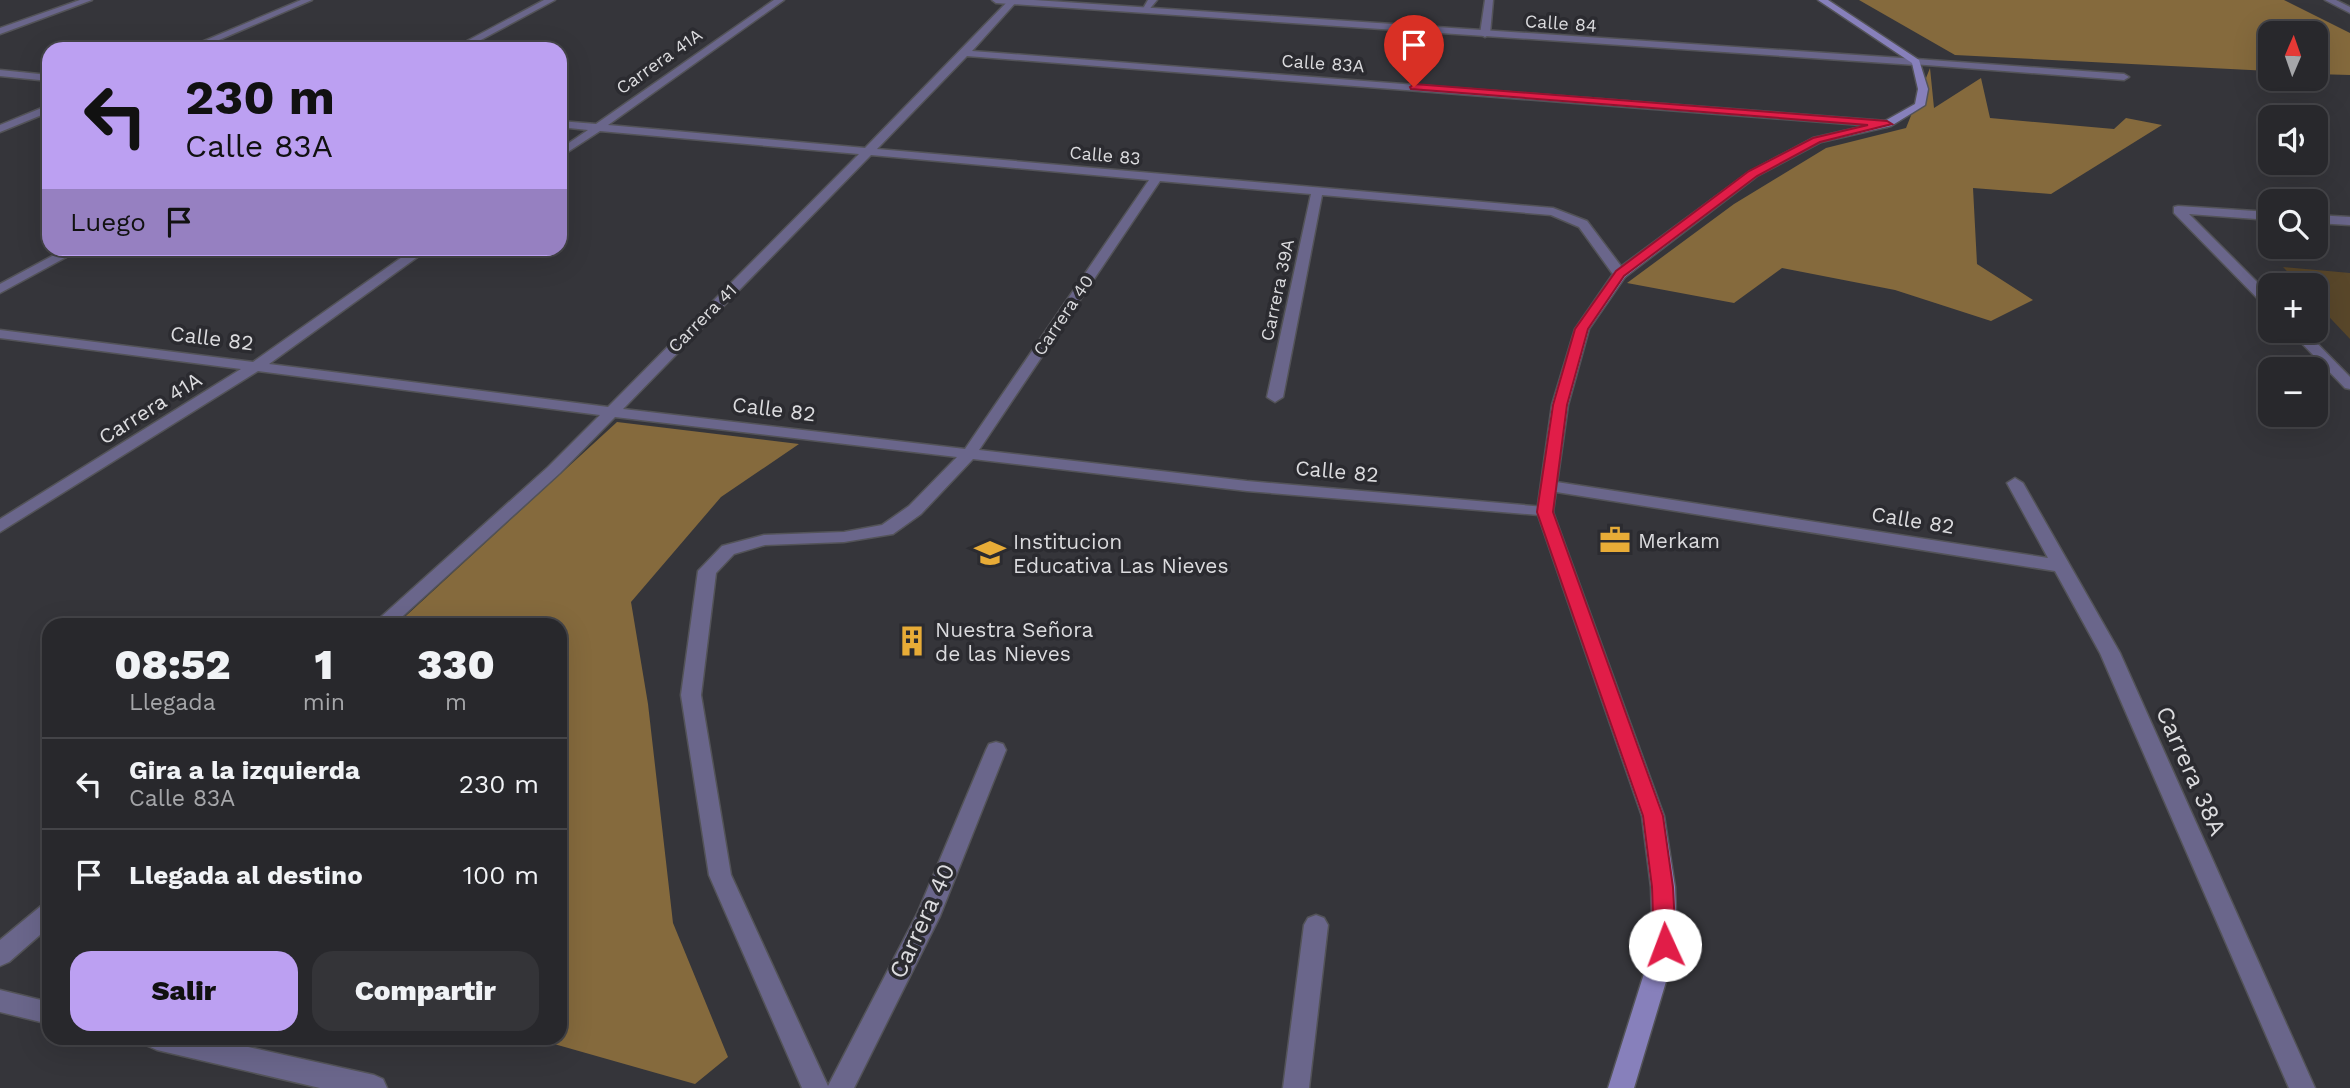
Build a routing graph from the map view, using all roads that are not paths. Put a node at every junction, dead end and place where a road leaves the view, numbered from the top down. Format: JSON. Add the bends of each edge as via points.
{"nodes":[{"id":1,"x":88,"y":0,"type":"edge"},
{"id":2,"x":307,"y":0,"type":"edge"},
{"id":3,"x":551,"y":0,"type":"edge"},
{"id":4,"x":780,"y":0,"type":"edge"},
{"id":5,"x":996,"y":0,"type":"edge"},
{"id":6,"x":1153,"y":0,"type":"edge"},
{"id":7,"x":1489,"y":0,"type":"edge"},
{"id":8,"x":1822,"y":0,"type":"edge"},
{"id":9,"x":2329,"y":0,"type":"edge"},
{"id":10,"x":1013,"y":1,"type":"edge"},
{"id":11,"x":1144,"y":10,"type":"junction"},
{"id":12,"x":2350,"y":10,"type":"edge"},
{"id":13,"x":0,"y":31,"type":"edge"},
{"id":14,"x":1485,"y":34,"type":"junction"},
{"id":15,"x":207,"y":42,"type":"edge"},
{"id":16,"x":470,"y":42,"type":"edge"},
{"id":17,"x":965,"y":53,"type":"junction"},
{"id":18,"x":1916,"y":62,"type":"junction"},
{"id":19,"x":0,"y":73,"type":"edge"},
{"id":20,"x":42,"y":77,"type":"edge"},
{"id":21,"x":2124,"y":77,"type":"dead end"},
{"id":22,"x":42,"y":111,"type":"edge"},
{"id":23,"x":1887,"y":124,"type":"junction"},
{"id":24,"x":567,"y":125,"type":"edge"},
{"id":25,"x":598,"y":127,"type":"junction"},
{"id":26,"x":0,"y":129,"type":"edge"},
{"id":27,"x":567,"y":149,"type":"edge"},
{"id":28,"x":867,"y":151,"type":"junction"},
{"id":29,"x":1157,"y":177,"type":"junction"},
{"id":30,"x":1317,"y":191,"type":"junction"},
{"id":31,"x":2258,"y":215,"type":"edge"},
{"id":32,"x":2328,"y":220,"type":"edge"},
{"id":33,"x":2350,"y":221,"type":"edge"},
{"id":34,"x":62,"y":256,"type":"edge"},
{"id":35,"x":413,"y":256,"type":"edge"},
{"id":36,"x":1620,"y":274,"type":"junction"},
{"id":37,"x":0,"y":289,"type":"edge"},
{"id":38,"x":2258,"y":291,"type":"edge"},
{"id":39,"x":0,"y":334,"type":"edge"},
{"id":40,"x":2309,"y":343,"type":"edge"},
{"id":41,"x":2323,"y":357,"type":"edge"},
{"id":42,"x":2328,"y":360,"type":"edge"},
{"id":43,"x":2328,"y":362,"type":"edge"},
{"id":44,"x":2350,"y":363,"type":"edge"},
{"id":45,"x":256,"y":367,"type":"junction"},
{"id":46,"x":2350,"y":385,"type":"edge"},
{"id":47,"x":1275,"y":397,"type":"dead end"},
{"id":48,"x":609,"y":413,"type":"junction"},
{"id":49,"x":969,"y":454,"type":"junction"},
{"id":50,"x":2015,"y":483,"type":"dead end"},
{"id":51,"x":1550,"y":486,"type":"junction"},
{"id":52,"x":1545,"y":512,"type":"junction"},
{"id":53,"x":0,"y":527,"type":"edge"},
{"id":54,"x":2060,"y":566,"type":"junction"},
{"id":55,"x":389,"y":618,"type":"edge"},
{"id":56,"x":996,"y":750,"type":"dead end"},
{"id":57,"x":42,"y":919,"type":"edge"},
{"id":58,"x":1316,"y":925,"type":"dead end"},
{"id":59,"x":0,"y":955,"type":"edge"},
{"id":60,"x":0,"y":1001,"type":"edge"},
{"id":61,"x":42,"y":1011,"type":"edge"},
{"id":62,"x":188,"y":1045,"type":"edge"},
{"id":63,"x":374,"y":1088,"type":"edge"},
{"id":64,"x":815,"y":1088,"type":"edge"},
{"id":65,"x":840,"y":1088,"type":"edge"},
{"id":66,"x":1296,"y":1088,"type":"edge"},
{"id":67,"x":1620,"y":1088,"type":"edge"},
{"id":68,"x":2302,"y":1088,"type":"edge"}],
"edges":[{"from":1,"to":13,"type":"street"},
{"from":2,"to":15,"type":"street"},
{"from":3,"to":16,"type":"street"},
{"from":4,"to":25,"type":"street","name":"Carrera 41A"},
{"from":5,"to":10,"type":"street","name":"Calle 84"},
{"from":6,"to":11,"type":"street"},
{"from":7,"to":14,"type":"street"},
{"from":8,"to":18,"type":"main road"},
{"from":9,"to":12,"type":"street"},
{"from":10,"to":11,"type":"street","name":"Calle 84"},
{"from":10,"to":17,"type":"street","name":"Carrera 41"},
{"from":11,"to":14,"type":"street","name":"Calle 84"},
{"from":14,"to":18,"type":"street","name":"Calle 84"},
{"from":17,"to":23,"type":"street","name":"Calle 83A"},
{"from":17,"to":28,"type":"street","name":"Carrera 41"},
{"from":18,"to":21,"type":"street","name":"Calle 84"},
{"from":18,"to":23,"type":"main road","via":[[1923,89],[1920,105]]},
{"from":19,"to":20,"type":"street"},
{"from":22,"to":26,"type":"street"},
{"from":23,"to":36,"type":"main road","via":[[1817,140],[1753,174]]},
{"from":24,"to":25,"type":"street","name":"Calle 83"},
{"from":25,"to":27,"type":"street","name":"Carrera 41A"},
{"from":25,"to":28,"type":"street","name":"Calle 83"},
{"from":28,"to":29,"type":"street","name":"Calle 83"},
{"from":28,"to":48,"type":"street","name":"Carrera 41"},
{"from":29,"to":30,"type":"street","name":"Calle 83"},
{"from":29,"to":49,"type":"street","name":"Carrera 40"},
{"from":30,"to":36,"type":"street","name":"Calle 83","via":[[1553,212],[1583,224]]},
{"from":30,"to":47,"type":"street","name":"Carrera 39A"},
{"from":31,"to":38,"type":"street","via":[[2178,210]]},
{"from":32,"to":33,"type":"street"},
{"from":34,"to":37,"type":"street"},
{"from":35,"to":45,"type":"street","name":"Carrera 41A"},
{"from":36,"to":51,"type":"main road","via":[[1582,329],[1560,405]]},
{"from":39,"to":45,"type":"street","name":"Calle 82"},
{"from":40,"to":41,"type":"street"},
{"from":42,"to":44,"type":"street"},
{"from":43,"to":46,"type":"street"},
{"from":45,"to":48,"type":"street","name":"Calle 82"},
{"from":45,"to":53,"type":"street","name":"Carrera 41A"},
{"from":48,"to":49,"type":"street","name":"Calle 82"},
{"from":48,"to":55,"type":"street","name":"Carrera 41","via":[[554,470]]},
{"from":49,"to":52,"type":"street","name":"Calle 82","via":[[1247,486]]},
{"from":49,"to":64,"type":"street","name":"Carrera 40","via":[[915,510],[887,530],[764,540],[728,550],[706,571],[691,695],[720,875]]},
{"from":50,"to":54,"type":"street","name":"Carrera 38A"},
{"from":51,"to":52,"type":"main road"},
{"from":51,"to":54,"type":"street","name":"Calle 82"},
{"from":52,"to":67,"type":"main road","via":[[1653,816],[1663,887],[1665,945]]},
{"from":54,"to":68,"type":"street","name":"Carrera 38A","via":[[2110,653]]},
{"from":56,"to":65,"type":"street","name":"Carrera 40","via":[[928,916]]},
{"from":57,"to":59,"type":"street"},
{"from":58,"to":66,"type":"street"},
{"from":60,"to":61,"type":"street"},
{"from":62,"to":63,"type":"street"}]}
